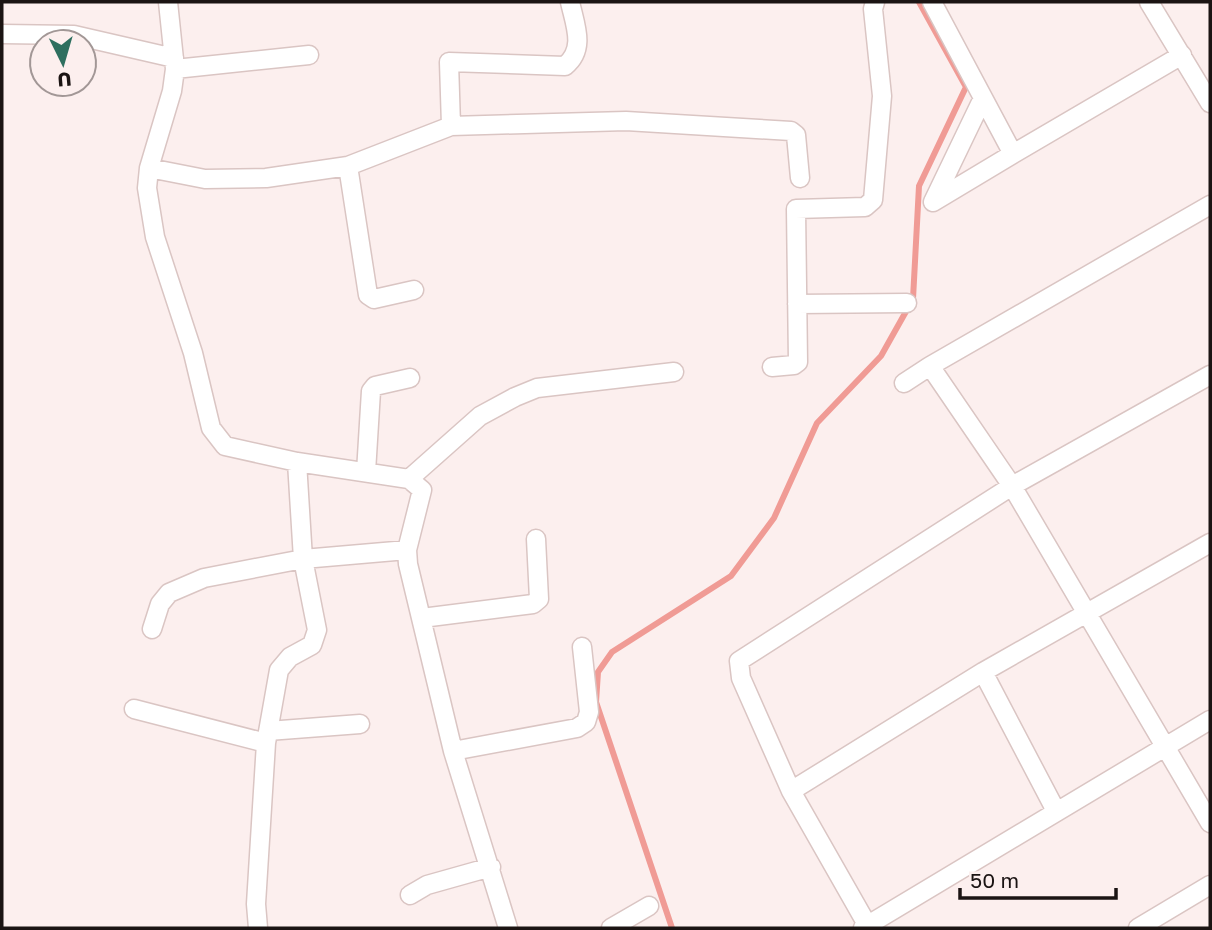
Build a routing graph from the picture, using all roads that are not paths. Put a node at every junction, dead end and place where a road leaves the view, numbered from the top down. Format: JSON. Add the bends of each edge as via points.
{"nodes":[{"id":1,"x":168,"y":2,"type":"edge"},
{"id":2,"x":570,"y":2,"type":"edge"},
{"id":3,"x":875,"y":2,"type":"edge"},
{"id":4,"x":932,"y":2,"type":"edge"},
{"id":5,"x":1149,"y":2,"type":"edge"},
{"id":6,"x":2,"y":34,"type":"edge"},
{"id":7,"x":309,"y":55,"type":"dead end"},
{"id":8,"x":1182,"y":55,"type":"junction"},
{"id":9,"x":174,"y":63,"type":"junction"},
{"id":10,"x":984,"y":97,"type":"junction"},
{"id":11,"x":1210,"y":103,"type":"edge"},
{"id":12,"x":451,"y":127,"type":"junction"},
{"id":13,"x":1013,"y":154,"type":"junction"},
{"id":14,"x":348,"y":166,"type":"junction"},
{"id":15,"x":149,"y":168,"type":"junction"},
{"id":16,"x":800,"y":178,"type":"dead end"},
{"id":17,"x":1210,"y":205,"type":"edge"},
{"id":18,"x":414,"y":290,"type":"dead end"},
{"id":19,"x":907,"y":303,"type":"dead end"},
{"id":20,"x":797,"y":304,"type":"junction"},
{"id":21,"x":930,"y":366,"type":"junction"},
{"id":22,"x":772,"y":367,"type":"dead end"},
{"id":23,"x":674,"y":372,"type":"dead end"},
{"id":24,"x":1210,"y":374,"type":"edge"},
{"id":25,"x":410,"y":378,"type":"dead end"},
{"id":26,"x":904,"y":383,"type":"dead end"},
{"id":27,"x":296,"y":462,"type":"junction"},
{"id":28,"x":366,"y":472,"type":"junction"},
{"id":29,"x":409,"y":479,"type":"junction"},
{"id":30,"x":1012,"y":486,"type":"junction"},
{"id":31,"x":536,"y":539,"type":"dead end"},
{"id":32,"x":1210,"y":544,"type":"edge"},
{"id":33,"x":407,"y":550,"type":"junction"},
{"id":34,"x":303,"y":559,"type":"junction"},
{"id":35,"x":1087,"y":614,"type":"junction"},
{"id":36,"x":422,"y":618,"type":"junction"},
{"id":37,"x":152,"y":629,"type":"dead end"},
{"id":38,"x":582,"y":647,"type":"dead end"},
{"id":39,"x":983,"y":672,"type":"junction"},
{"id":40,"x":134,"y":709,"type":"dead end"},
{"id":41,"x":1210,"y":720,"type":"edge"},
{"id":42,"x":360,"y":724,"type":"dead end"},
{"id":43,"x":267,"y":737,"type":"junction"},
{"id":44,"x":1166,"y":746,"type":"junction"},
{"id":45,"x":453,"y":751,"type":"junction"},
{"id":46,"x":791,"y":791,"type":"junction"},
{"id":47,"x":1056,"y":811,"type":"junction"},
{"id":48,"x":1210,"y":823,"type":"edge"},
{"id":49,"x":491,"y":867,"type":"junction"},
{"id":50,"x":1210,"y":885,"type":"edge"},
{"id":51,"x":410,"y":895,"type":"dead end"},
{"id":52,"x":649,"y":906,"type":"dead end"},
{"id":53,"x":866,"y":927,"type":"edge"},
{"id":54,"x":258,"y":928,"type":"edge"},
{"id":55,"x":508,"y":928,"type":"edge"},
{"id":56,"x":611,"y":928,"type":"edge"},
{"id":57,"x":1138,"y":928,"type":"edge"}],
"edges":[{"from":1,"to":9,"type":"street"},
{"from":2,"to":12,"type":"street","via":[[579,44],[574,59],[565,66],[449,62]]},
{"from":3,"to":20,"type":"street","via":[[882,96],[873,200],[865,207],[796,209]]},
{"from":4,"to":10,"type":"street"},
{"from":5,"to":8,"type":"street"},
{"from":6,"to":9,"type":"street","via":[[74,34]]},
{"from":7,"to":9,"type":"street"},
{"from":8,"to":11,"type":"street"},
{"from":8,"to":13,"type":"street"},
{"from":9,"to":15,"type":"street","via":[[170,102]]},
{"from":10,"to":13,"type":"street"},
{"from":10,"to":13,"type":"street","via":[[933,202]]},
{"from":12,"to":14,"type":"street"},
{"from":12,"to":16,"type":"street","via":[[626,121],[791,131],[796,135]]},
{"from":14,"to":15,"type":"street","via":[[244,181]]},
{"from":14,"to":18,"type":"street","via":[[368,295],[381,299]]},
{"from":15,"to":27,"type":"street","via":[[147,188],[155,237],[193,352],[211,428],[225,446]]},
{"from":17,"to":21,"type":"street"},
{"from":19,"to":20,"type":"street"},
{"from":20,"to":22,"type":"street","via":[[798,362]]},
{"from":21,"to":26,"type":"street"},
{"from":21,"to":30,"type":"street"},
{"from":23,"to":29,"type":"street","via":[[537,388],[514,397],[480,416]]},
{"from":24,"to":30,"type":"street"},
{"from":25,"to":28,"type":"street","via":[[371,391]]},
{"from":27,"to":28,"type":"street"},
{"from":27,"to":34,"type":"street"},
{"from":28,"to":29,"type":"street"},
{"from":29,"to":33,"type":"street","via":[[418,484],[423,496]]},
{"from":30,"to":35,"type":"street"},
{"from":30,"to":46,"type":"street","via":[[739,661],[741,678]]},
{"from":31,"to":36,"type":"street","via":[[539,599],[533,604]]},
{"from":32,"to":35,"type":"street"},
{"from":33,"to":34,"type":"street"},
{"from":33,"to":36,"type":"street"},
{"from":34,"to":37,"type":"street","via":[[180,586],[160,604]]},
{"from":34,"to":43,"type":"street","via":[[317,630],[312,645],[290,657],[279,670]]},
{"from":35,"to":39,"type":"street"},
{"from":35,"to":44,"type":"street"},
{"from":36,"to":45,"type":"street"},
{"from":38,"to":45,"type":"street","via":[[589,712],[586,722],[577,728]]},
{"from":39,"to":46,"type":"street"},
{"from":39,"to":47,"type":"street"},
{"from":40,"to":43,"type":"street"},
{"from":41,"to":44,"type":"street"},
{"from":42,"to":43,"type":"street"},
{"from":43,"to":54,"type":"street"},
{"from":44,"to":47,"type":"street"},
{"from":44,"to":48,"type":"street"},
{"from":45,"to":49,"type":"street"},
{"from":46,"to":53,"type":"street"},
{"from":47,"to":53,"type":"street"},
{"from":49,"to":51,"type":"street"},
{"from":49,"to":55,"type":"street"},
{"from":50,"to":57,"type":"street"},
{"from":52,"to":56,"type":"street"}]}
